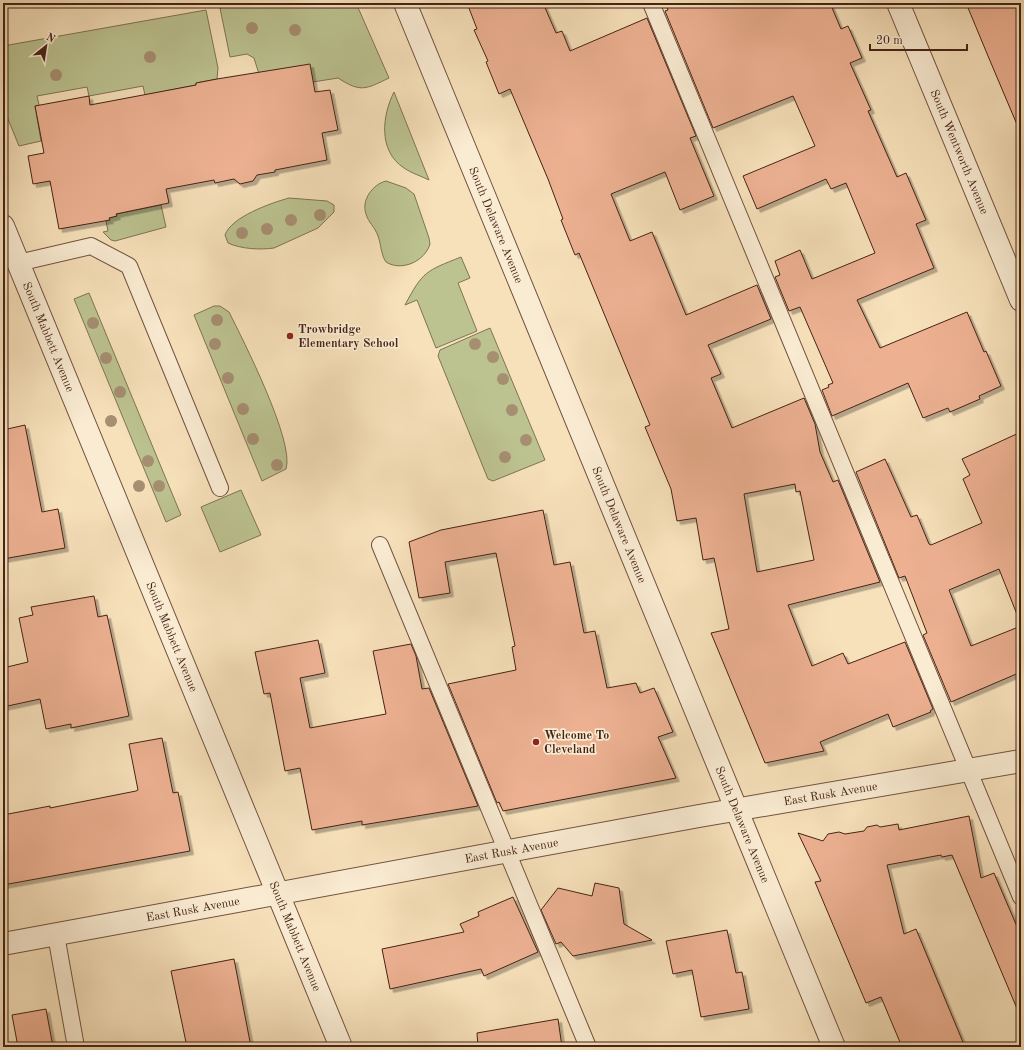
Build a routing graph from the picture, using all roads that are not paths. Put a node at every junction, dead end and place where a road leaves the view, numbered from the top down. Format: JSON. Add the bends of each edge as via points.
{"nodes":[{"id":1,"x":405,"y":3,"type":"edge"},
{"id":2,"x":651,"y":3,"type":"edge"},
{"id":3,"x":898,"y":3,"type":"edge"},
{"id":4,"x":3,"y":226,"type":"edge"},
{"id":5,"x":18,"y":263,"type":"junction"},
{"id":6,"x":1021,"y":300,"type":"edge"},
{"id":7,"x":220,"y":488,"type":"dead end"},
{"id":8,"x":380,"y":545,"type":"dead end"},
{"id":9,"x":1021,"y":761,"type":"edge"},
{"id":10,"x":969,"y":771,"type":"junction"},
{"id":11,"x":735,"y":809,"type":"junction"},
{"id":12,"x":507,"y":852,"type":"junction"},
{"id":13,"x":278,"y":894,"type":"junction"},
{"id":14,"x":1021,"y":897,"type":"edge"},
{"id":15,"x":56,"y":935,"type":"junction"},
{"id":16,"x":3,"y":944,"type":"edge"},
{"id":17,"x":76,"y":1047,"type":"edge"},
{"id":18,"x":341,"y":1047,"type":"edge"},
{"id":19,"x":588,"y":1047,"type":"edge"},
{"id":20,"x":834,"y":1047,"type":"edge"}],
"edges":[{"from":1,"to":11,"type":"street","name":"South Delaware Avenue"},
{"from":2,"to":10,"type":"lane"},
{"from":3,"to":6,"type":"street","name":"South Wentworth Avenue"},
{"from":4,"to":5,"type":"street","name":"South Mabbett Avenue"},
{"from":5,"to":7,"type":"lane","via":[[91,246],[129,266]]},
{"from":5,"to":13,"type":"street","name":"South Mabbett Avenue"},
{"from":8,"to":12,"type":"lane"},
{"from":9,"to":10,"type":"street","name":"East Rusk Avenue"},
{"from":10,"to":11,"type":"street","name":"East Rusk Avenue"},
{"from":10,"to":14,"type":"lane"},
{"from":11,"to":12,"type":"street","name":"East Rusk Avenue"},
{"from":11,"to":20,"type":"street","name":"South Delaware Avenue"},
{"from":12,"to":13,"type":"street","name":"East Rusk Avenue"},
{"from":12,"to":19,"type":"lane"},
{"from":13,"to":15,"type":"street","name":"East Rusk Avenue"},
{"from":13,"to":18,"type":"street","name":"South Mabbett Avenue"},
{"from":15,"to":16,"type":"street","name":"East Rusk Avenue"},
{"from":15,"to":17,"type":"lane"}]}
